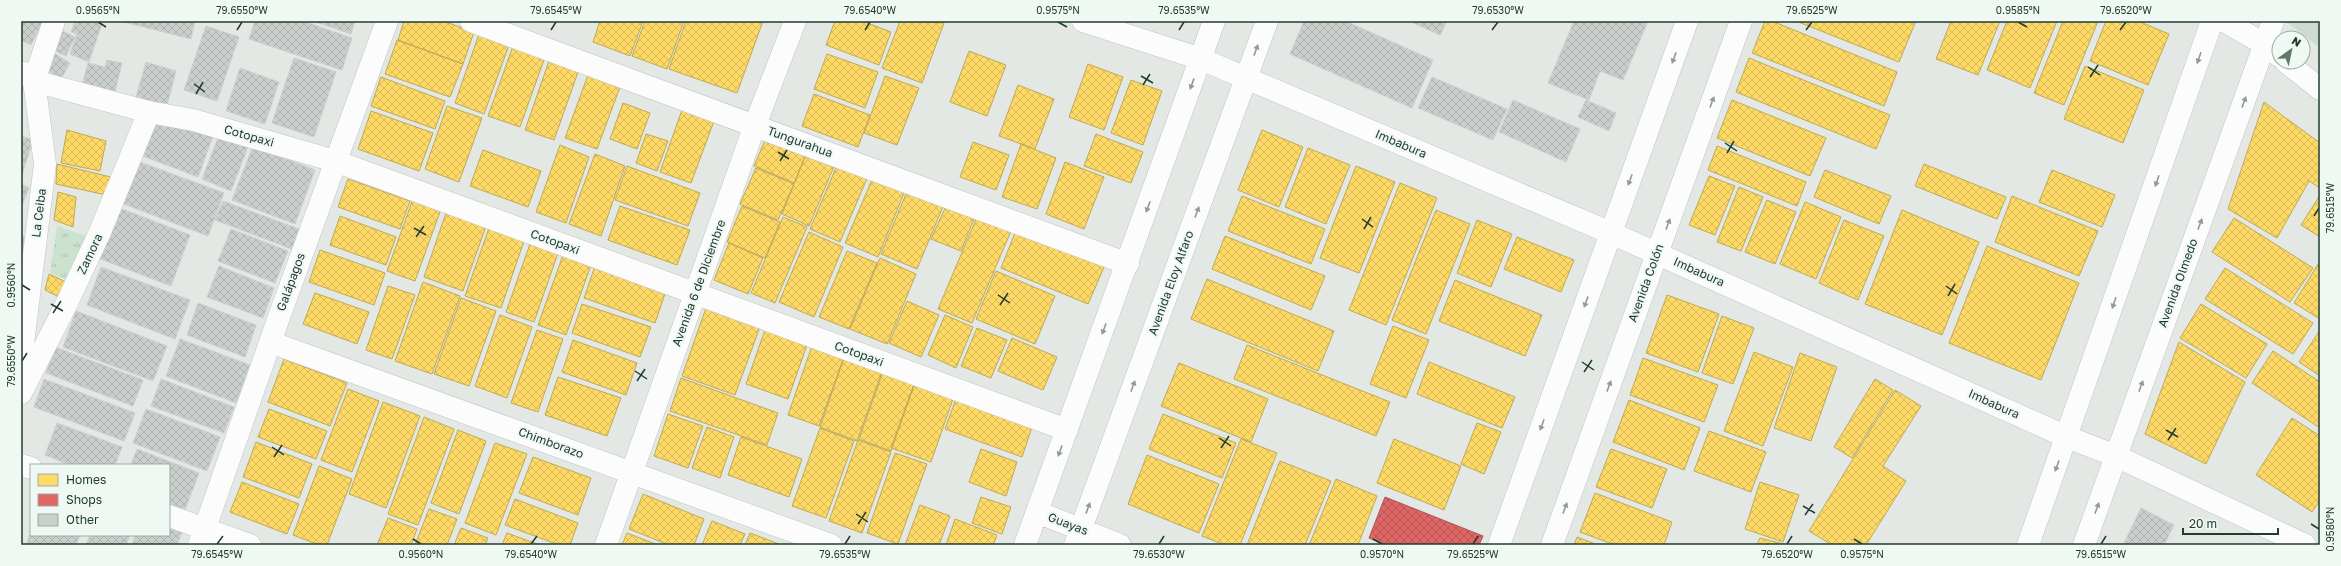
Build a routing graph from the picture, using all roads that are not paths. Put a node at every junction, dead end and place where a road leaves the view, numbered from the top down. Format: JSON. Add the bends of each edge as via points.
{"nodes":[{"id":1,"x":54,"y":21,"type":"edge"},
{"id":2,"x":387,"y":21,"type":"edge"},
{"id":3,"x":471,"y":21,"type":"edge"},
{"id":4,"x":795,"y":21,"type":"edge"},
{"id":5,"x":1083,"y":21,"type":"edge"},
{"id":6,"x":1214,"y":21,"type":"edge"},
{"id":7,"x":1267,"y":21,"type":"edge"},
{"id":8,"x":1687,"y":21,"type":"edge"},
{"id":9,"x":1741,"y":21,"type":"edge"},
{"id":10,"x":2212,"y":21,"type":"edge"},
{"id":11,"x":2224,"y":21,"type":"edge"},
{"id":12,"x":2271,"y":49,"type":"edge"},
{"id":13,"x":2271,"y":53,"type":"edge"},
{"id":14,"x":1201,"y":59,"type":"junction"},
{"id":15,"x":2296,"y":70,"type":"edge"},
{"id":16,"x":27,"y":76,"type":"edge"},
{"id":17,"x":1245,"y":79,"type":"junction"},
{"id":18,"x":2320,"y":88,"type":"edge"},
{"id":19,"x":149,"y":112,"type":"junction"},
{"id":20,"x":755,"y":125,"type":"junction"},
{"id":21,"x":335,"y":161,"type":"junction"},
{"id":22,"x":1611,"y":233,"type":"junction"},
{"id":23,"x":1657,"y":253,"type":"junction"},
{"id":24,"x":1128,"y":264,"type":"junction"},
{"id":25,"x":695,"y":294,"type":"junction"},
{"id":26,"x":270,"y":342,"type":"junction"},
{"id":27,"x":21,"y":360,"type":"edge"},
{"id":28,"x":21,"y":393,"type":"edge"},
{"id":29,"x":1067,"y":430,"type":"junction"},
{"id":30,"x":2068,"y":437,"type":"junction"},
{"id":31,"x":2116,"y":456,"type":"junction"},
{"id":32,"x":632,"y":472,"type":"junction"},
{"id":33,"x":1037,"y":512,"type":"junction"},
{"id":34,"x":170,"y":517,"type":"edge"},
{"id":35,"x":202,"y":537,"type":"edge"},
{"id":36,"x":1077,"y":537,"type":"edge"},
{"id":37,"x":250,"y":545,"type":"edge"},
{"id":38,"x":606,"y":545,"type":"edge"},
{"id":39,"x":831,"y":545,"type":"edge"},
{"id":40,"x":1025,"y":545,"type":"edge"},
{"id":41,"x":1120,"y":545,"type":"edge"},
{"id":42,"x":1499,"y":545,"type":"edge"},
{"id":43,"x":1552,"y":545,"type":"edge"},
{"id":44,"x":2028,"y":545,"type":"edge"},
{"id":45,"x":2084,"y":545,"type":"edge"},
{"id":46,"x":2305,"y":545,"type":"edge"}],
"edges":[{"from":1,"to":16,"type":"street"},
{"from":2,"to":21,"type":"street","name":"Galápagos"},
{"from":3,"to":20,"type":"street","name":"Tungurahua"},
{"from":4,"to":20,"type":"street","name":"Avenida 6 de Diciembre"},
{"from":5,"to":14,"type":"street","name":"Imbabura"},
{"from":6,"to":14,"type":"street"},
{"from":17,"to":7,"type":"street","name":"Avenida Eloy Alfaro","one_way":true},
{"from":8,"to":22,"type":"street","one_way":true},
{"from":23,"to":9,"type":"street","name":"Avenida Colón","one_way":true},
{"from":10,"to":30,"type":"street","one_way":true},
{"from":11,"to":12,"type":"street"},
{"from":31,"to":13,"type":"street","name":"Avenida Olmedo","one_way":true},
{"from":14,"to":17,"type":"street","name":"Imbabura"},
{"from":14,"to":24,"type":"street","one_way":true},
{"from":15,"to":18,"type":"street"},
{"from":16,"to":19,"type":"street","name":"Cotopaxi"},
{"from":16,"to":27,"type":"street","name":"La Ceiba","via":[[45,164]]},
{"from":17,"to":22,"type":"street","name":"Imbabura"},
{"from":36,"to":17,"type":"street","name":"Avenida Eloy Alfaro","one_way":true},
{"from":19,"to":21,"type":"street","name":"Cotopaxi","via":[[193,120]]},
{"from":19,"to":28,"type":"street","name":"Zamora","via":[[100,232]]},
{"from":20,"to":24,"type":"street","name":"Tungurahua"},
{"from":20,"to":25,"type":"street","name":"Avenida 6 de Diciembre"},
{"from":21,"to":25,"type":"street","name":"Cotopaxi"},
{"from":21,"to":26,"type":"street","name":"Galápagos"},
{"from":22,"to":23,"type":"street","name":"Imbabura"},
{"from":22,"to":42,"type":"street","one_way":true},
{"from":23,"to":30,"type":"street","name":"Imbabura"},
{"from":43,"to":23,"type":"street","name":"Avenida Colón","one_way":true},
{"from":24,"to":29,"type":"street","one_way":true},
{"from":25,"to":29,"type":"street","name":"Cotopaxi"},
{"from":25,"to":32,"type":"street","name":"Avenida 6 de Diciembre"},
{"from":26,"to":32,"type":"street","name":"Chimborazo"},
{"from":26,"to":35,"type":"street","name":"Galápagos"},
{"from":29,"to":33,"type":"street","one_way":true},
{"from":30,"to":31,"type":"street","name":"Imbabura"},
{"from":30,"to":44,"type":"street","one_way":true},
{"from":45,"to":31,"type":"street","name":"Avenida Olmedo","one_way":true},
{"from":31,"to":46,"type":"street","name":"Imbabura"},
{"from":32,"to":38,"type":"street","name":"Avenida 6 de Diciembre"},
{"from":32,"to":39,"type":"street","name":"Chimborazo"},
{"from":33,"to":36,"type":"street","name":"Guayas"},
{"from":33,"to":40,"type":"street"},
{"from":34,"to":35,"type":"street"},
{"from":35,"to":37,"type":"street"},
{"from":36,"to":41,"type":"street","name":"Guayas"}]}
